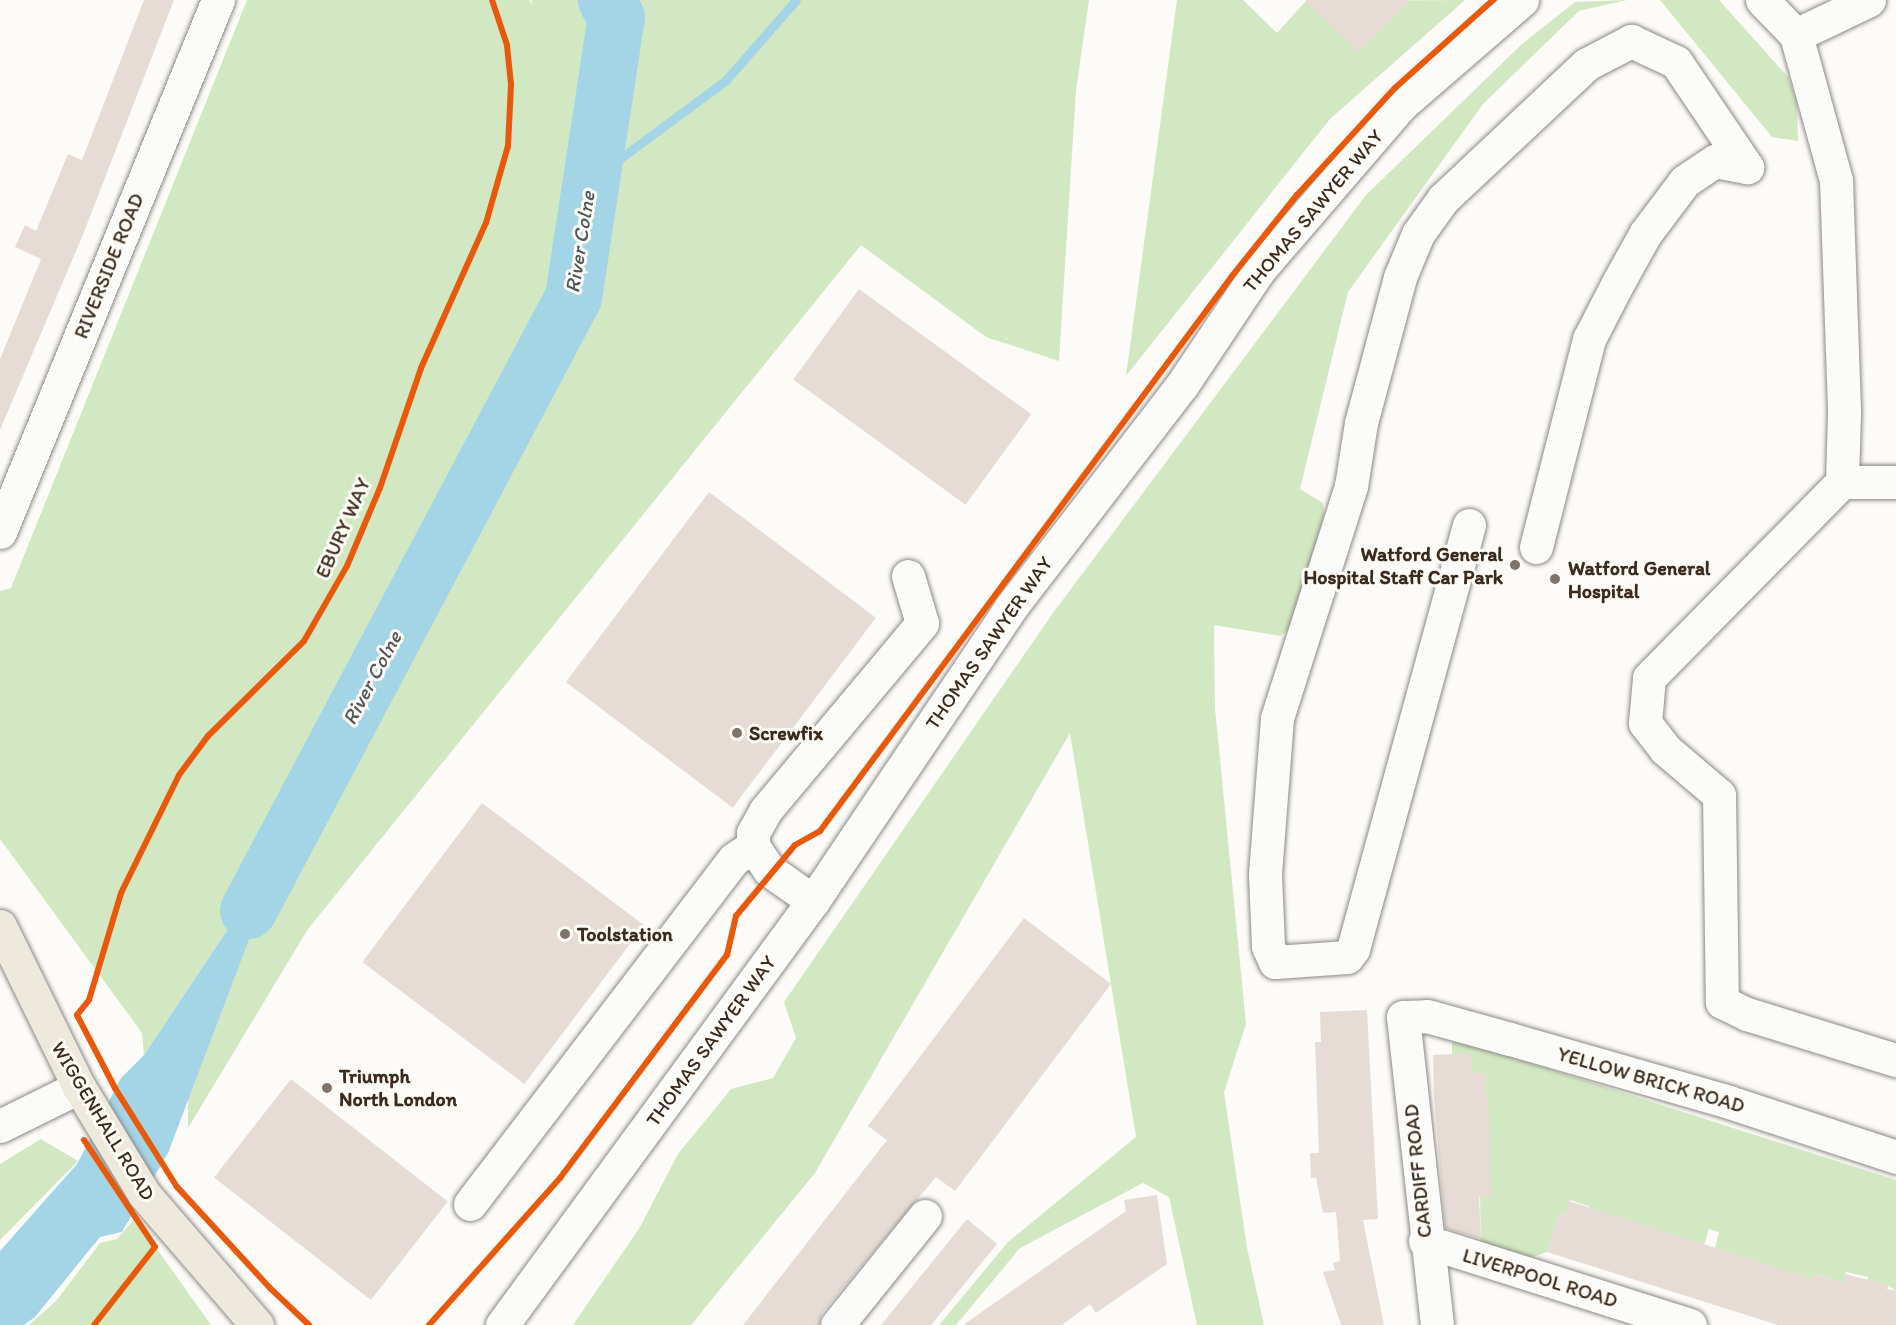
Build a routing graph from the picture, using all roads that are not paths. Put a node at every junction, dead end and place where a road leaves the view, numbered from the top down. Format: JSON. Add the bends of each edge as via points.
{"nodes":[{"id":1,"x":218,"y":0,"type":"edge"},
{"id":2,"x":1521,"y":0,"type":"edge"},
{"id":3,"x":1762,"y":0,"type":"edge"},
{"id":4,"x":1869,"y":0,"type":"edge"},
{"id":5,"x":1796,"y":35,"type":"junction"},
{"id":6,"x":1842,"y":482,"type":"junction"},
{"id":7,"x":1896,"y":482,"type":"edge"},
{"id":8,"x":1469,"y":525,"type":"dead end"},
{"id":9,"x":0,"y":532,"type":"edge"},
{"id":10,"x":1536,"y":547,"type":"dead end"},
{"id":11,"x":908,"y":576,"type":"dead end"},
{"id":12,"x":753,"y":846,"type":"junction"},
{"id":13,"x":813,"y":901,"type":"junction"},
{"id":14,"x":0,"y":926,"type":"edge"},
{"id":15,"x":1403,"y":1017,"type":"joint"},
{"id":16,"x":1896,"y":1060,"type":"edge"},
{"id":17,"x":79,"y":1087,"type":"junction"},
{"id":18,"x":0,"y":1126,"type":"edge"},
{"id":19,"x":1896,"y":1157,"type":"edge"},
{"id":20,"x":470,"y":1204,"type":"dead end"},
{"id":21,"x":925,"y":1216,"type":"dead end"},
{"id":22,"x":1425,"y":1241,"type":"junction"},
{"id":23,"x":244,"y":1321,"type":"edge"},
{"id":24,"x":502,"y":1325,"type":"edge"},
{"id":25,"x":837,"y":1325,"type":"edge"},
{"id":26,"x":1437,"y":1325,"type":"edge"},
{"id":27,"x":1690,"y":1325,"type":"edge"}],
"edges":[{"from":1,"to":9,"type":"street","name":"RIVERSIDE ROAD"},
{"from":2,"to":13,"type":"street","name":"THOMAS SAWYER WAY","via":[[1402,105],[1259,270],[1182,385],[1011,607]]},
{"from":3,"to":5,"type":"street"},
{"from":4,"to":5,"type":"street"},
{"from":5,"to":6,"type":"street","via":[[1836,180],[1844,413]]},
{"from":6,"to":7,"type":"street"},
{"from":6,"to":16,"type":"street","via":[[1689,622],[1649,678],[1645,723],[1665,749],[1719,795],[1722,1002],[1747,1014]]},
{"from":8,"to":10,"type":"street","via":[[1353,949],[1347,957],[1275,962],[1268,946],[1265,874],[1278,718],[1351,486],[1361,423],[1400,277],[1418,234],[1443,199],[1587,63],[1631,41],[1676,62],[1747,167],[1715,162],[1685,181],[1635,253],[1589,339]]},
{"from":11,"to":12,"type":"street","via":[[922,623],[765,810],[753,833]]},
{"from":12,"to":13,"type":"street","via":[[769,870]]},
{"from":12,"to":20,"type":"street","via":[[734,859]]},
{"from":13,"to":24,"type":"street","name":"THOMAS SAWYER WAY"},
{"from":14,"to":17,"type":"main road","name":"WIGGENHALL ROAD"},
{"from":15,"to":19,"type":"street","name":"YELLOW BRICK ROAD","via":[[1427,1016],[1468,1027],[1729,1102]]},
{"from":15,"to":22,"type":"street","name":"CARDIFF ROAD"},
{"from":17,"to":18,"type":"street"},
{"from":17,"to":23,"type":"main road","name":"WIGGENHALL ROAD","via":[[144,1194]]},
{"from":21,"to":25,"type":"street"},
{"from":22,"to":26,"type":"street","name":"CARDIFF ROAD"},
{"from":22,"to":27,"type":"street","name":"LIVERPOOL ROAD"}]}
